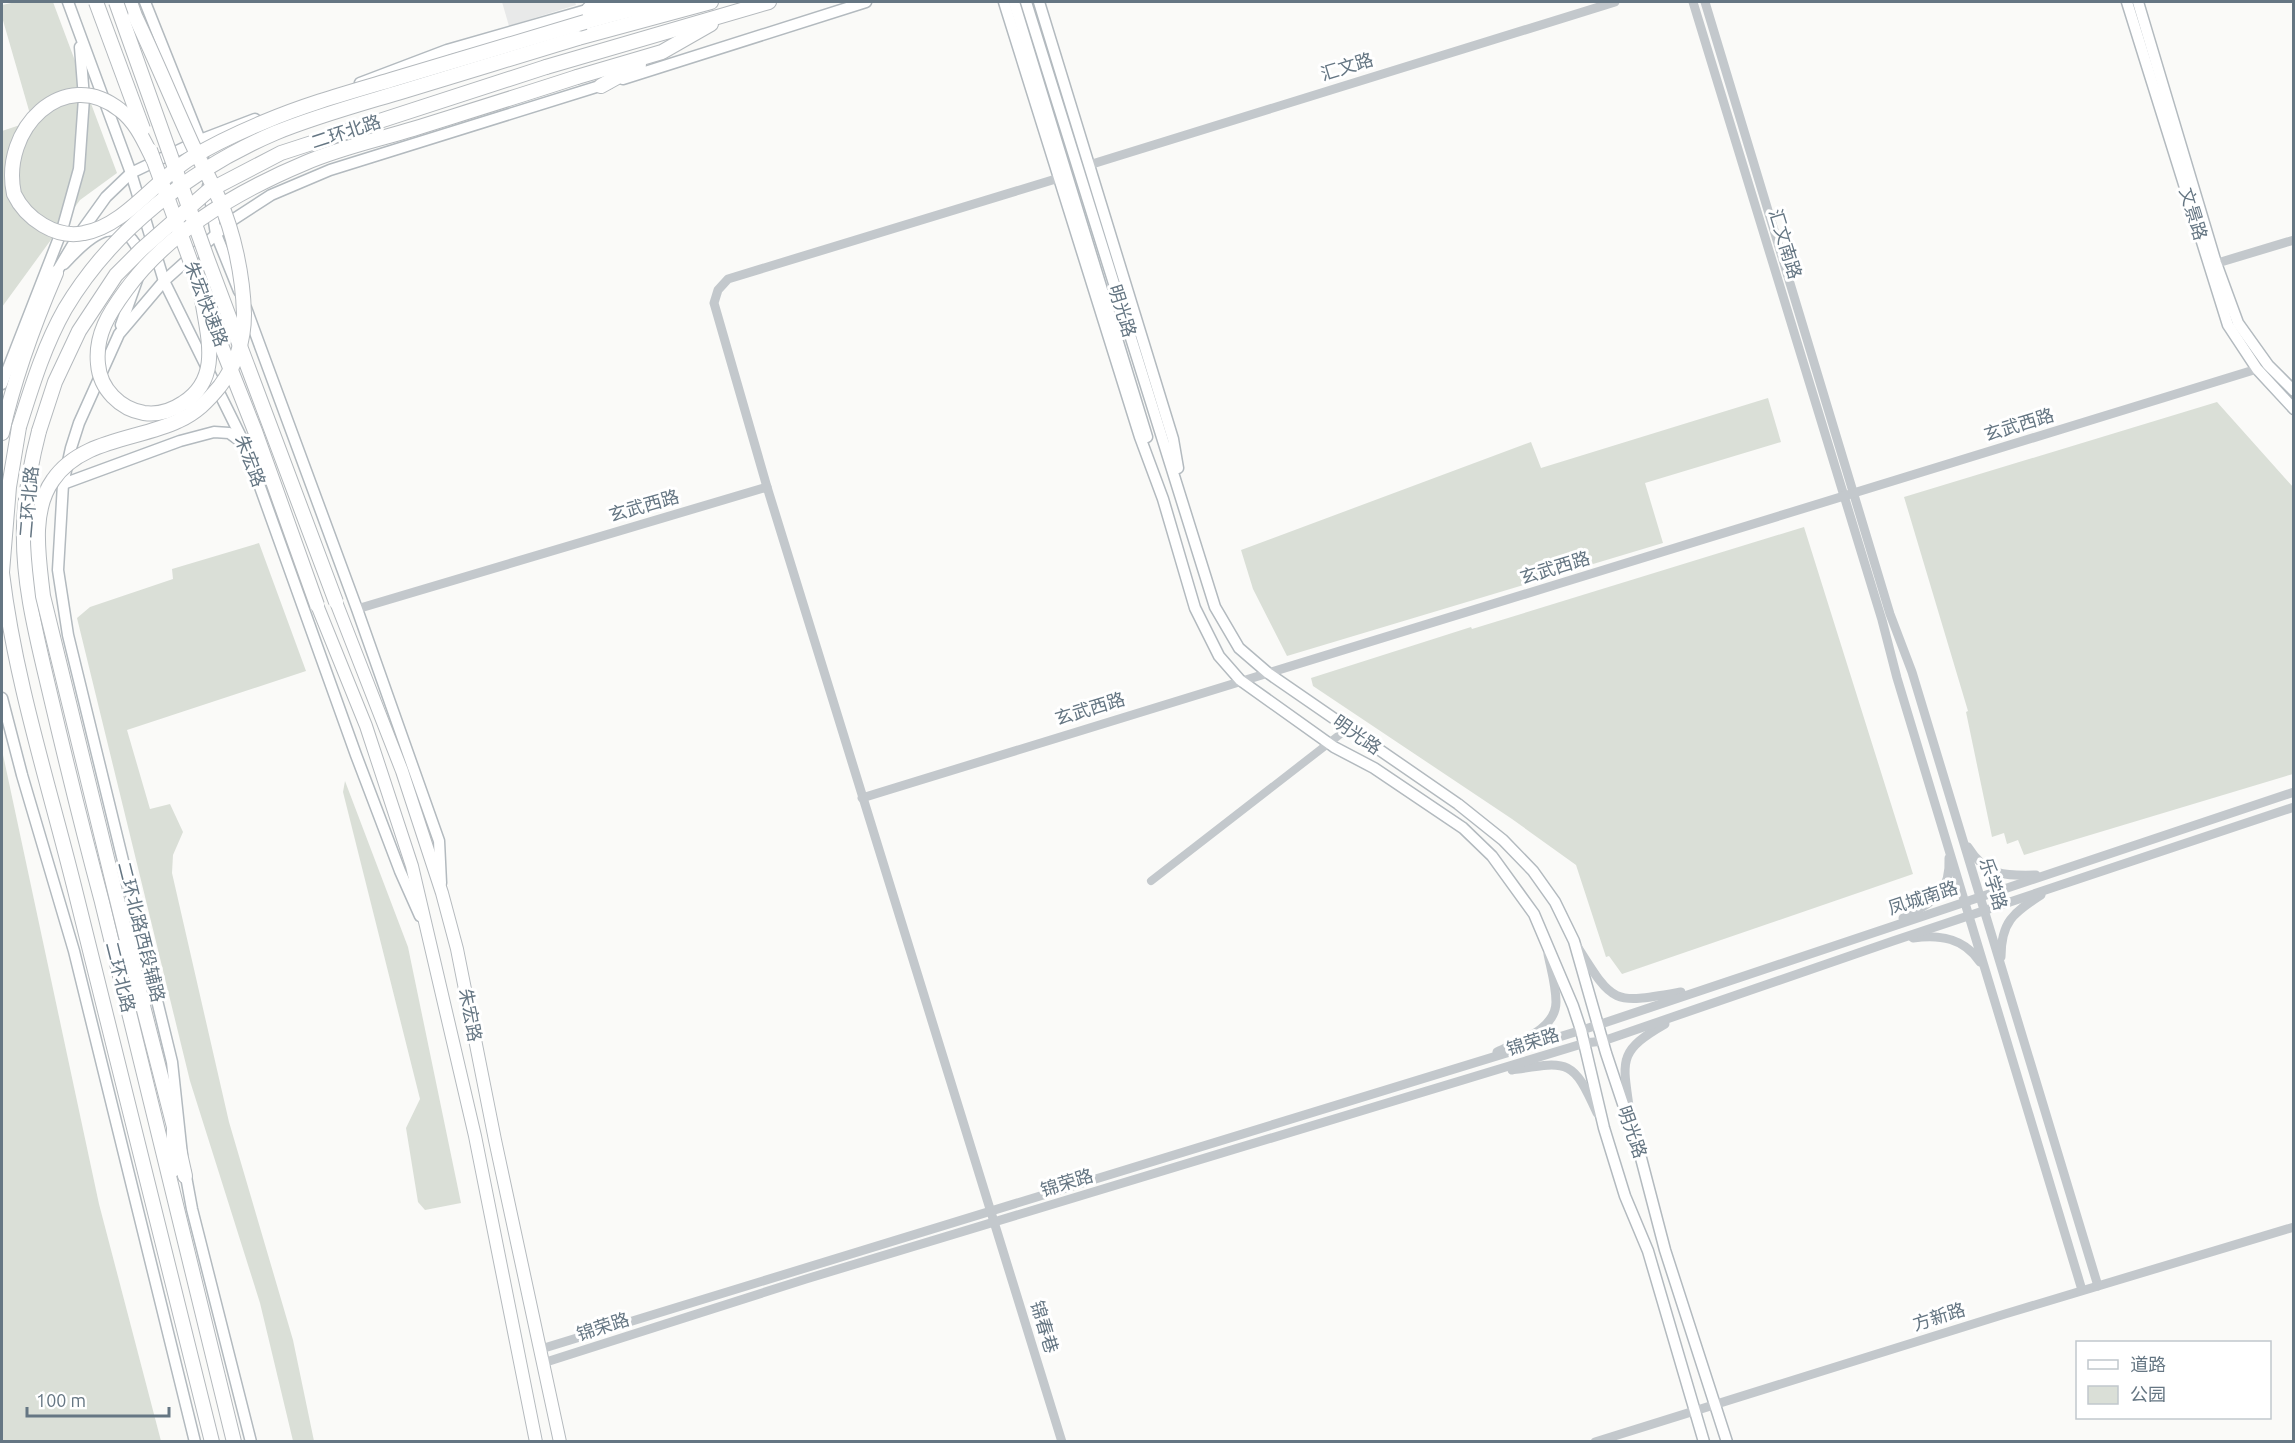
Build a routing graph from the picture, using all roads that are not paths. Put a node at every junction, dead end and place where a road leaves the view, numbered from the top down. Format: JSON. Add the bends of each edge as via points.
{"nodes":[{"id":1,"x":68,"y":2,"type":"edge"},
{"id":2,"x":96,"y":2,"type":"edge"},
{"id":3,"x":116,"y":2,"type":"edge"},
{"id":4,"x":130,"y":2,"type":"edge"},
{"id":5,"x":145,"y":2,"type":"edge"},
{"id":6,"x":614,"y":2,"type":"edge"},
{"id":7,"x":667,"y":2,"type":"edge"},
{"id":8,"x":710,"y":2,"type":"edge"},
{"id":9,"x":768,"y":2,"type":"edge"},
{"id":10,"x":866,"y":2,"type":"edge"},
{"id":11,"x":1004,"y":2,"type":"edge"},
{"id":12,"x":1014,"y":2,"type":"edge"},
{"id":13,"x":1026,"y":2,"type":"edge"},
{"id":14,"x":1039,"y":2,"type":"edge"},
{"id":15,"x":1615,"y":2,"type":"edge"},
{"id":16,"x":1693,"y":2,"type":"edge"},
{"id":17,"x":1705,"y":2,"type":"edge"},
{"id":18,"x":2127,"y":2,"type":"edge"},
{"id":19,"x":2138,"y":2,"type":"edge"},
{"id":20,"x":729,"y":13,"type":"junction"},
{"id":21,"x":587,"y":16,"type":"junction"},
{"id":22,"x":78,"y":29,"type":"junction"},
{"id":23,"x":662,"y":52,"type":"junction"},
{"id":24,"x":602,"y":86,"type":"junction"},
{"id":25,"x":200,"y":140,"type":"junction"},
{"id":26,"x":153,"y":159,"type":"junction"},
{"id":27,"x":1089,"y":165,"type":"junction"},
{"id":28,"x":131,"y":173,"type":"junction"},
{"id":29,"x":1059,"y":178,"type":"junction"},
{"id":30,"x":216,"y":234,"type":"junction"},
{"id":31,"x":2294,"y":240,"type":"edge"},
{"id":32,"x":2213,"y":264,"type":"junction"},
{"id":33,"x":56,"y":273,"type":"junction"},
{"id":34,"x":164,"y":281,"type":"junction"},
{"id":35,"x":201,"y":292,"type":"junction"},
{"id":36,"x":35,"y":297,"type":"junction"},
{"id":37,"x":33,"y":330,"type":"junction"},
{"id":38,"x":119,"y":334,"type":"junction"},
{"id":39,"x":2257,"y":369,"type":"junction"},
{"id":40,"x":2,"y":383,"type":"edge"},
{"id":41,"x":2294,"y":392,"type":"edge"},
{"id":42,"x":2294,"y":409,"type":"edge"},
{"id":43,"x":2,"y":433,"type":"edge"},
{"id":44,"x":245,"y":445,"type":"junction"},
{"id":45,"x":63,"y":484,"type":"junction"},
{"id":46,"x":767,"y":487,"type":"junction"},
{"id":47,"x":1849,"y":495,"type":"junction"},
{"id":48,"x":1164,"y":500,"type":"junction"},
{"id":49,"x":1184,"y":504,"type":"junction"},
{"id":50,"x":2,"y":573,"type":"edge"},
{"id":51,"x":336,"y":602,"type":"joint"},
{"id":52,"x":317,"y":605,"type":"joint"},
{"id":53,"x":357,"y":609,"type":"junction"},
{"id":54,"x":1268,"y":673,"type":"junction"},
{"id":55,"x":1240,"y":680,"type":"junction"},
{"id":56,"x":2,"y":698,"type":"edge"},
{"id":57,"x":1347,"y":729,"type":"junction"},
{"id":58,"x":1328,"y":744,"type":"junction"},
{"id":59,"x":2294,"y":792,"type":"edge"},
{"id":60,"x":862,"y":798,"type":"junction"},
{"id":61,"x":2294,"y":807,"type":"edge"},
{"id":62,"x":1961,"y":837,"type":"junction"},
{"id":63,"x":1946,"y":841,"type":"junction"},
{"id":64,"x":2047,"y":874,"type":"junction"},
{"id":65,"x":1151,"y":881,"type":"dead end"},
{"id":66,"x":2052,"y":887,"type":"junction"},
{"id":67,"x":442,"y":893,"type":"junction"},
{"id":68,"x":1980,"y":897,"type":"junction"},
{"id":69,"x":1965,"y":902,"type":"junction"},
{"id":70,"x":1984,"y":910,"type":"junction"},
{"id":71,"x":1969,"y":915,"type":"junction"},
{"id":72,"x":424,"y":925,"type":"junction"},
{"id":73,"x":1889,"y":927,"type":"junction"},
{"id":74,"x":1544,"y":937,"type":"junction"},
{"id":75,"x":1893,"y":940,"type":"junction"},
{"id":76,"x":1574,"y":941,"type":"junction"},
{"id":77,"x":2002,"y":968,"type":"junction"},
{"id":78,"x":1986,"y":972,"type":"junction"},
{"id":79,"x":1713,"y":986,"type":"junction"},
{"id":80,"x":1684,"y":1012,"type":"junction"},
{"id":81,"x":1598,"y":1025,"type":"junction"},
{"id":82,"x":1581,"y":1030,"type":"junction"},
{"id":83,"x":1603,"y":1041,"type":"junction"},
{"id":84,"x":1585,"y":1043,"type":"junction"},
{"id":85,"x":1478,"y":1062,"type":"junction"},
{"id":86,"x":1477,"y":1076,"type":"junction"},
{"id":87,"x":174,"y":1081,"type":"junction"},
{"id":88,"x":1631,"y":1125,"type":"junction"},
{"id":89,"x":174,"y":1127,"type":"junction"},
{"id":90,"x":1604,"y":1128,"type":"junction"},
{"id":91,"x":185,"y":1176,"type":"junction"},
{"id":92,"x":172,"y":1184,"type":"junction"},
{"id":93,"x":991,"y":1211,"type":"junction"},
{"id":94,"x":994,"y":1222,"type":"junction"},
{"id":95,"x":2294,"y":1227,"type":"edge"},
{"id":96,"x":2098,"y":1286,"type":"junction"},
{"id":97,"x":2082,"y":1290,"type":"junction"},
{"id":98,"x":541,"y":1349,"type":"junction"},
{"id":99,"x":543,"y":1363,"type":"junction"},
{"id":100,"x":1715,"y":1404,"type":"junction"},
{"id":101,"x":1695,"y":1411,"type":"junction"},
{"id":102,"x":195,"y":1442,"type":"edge"},
{"id":103,"x":212,"y":1442,"type":"edge"},
{"id":104,"x":234,"y":1442,"type":"edge"},
{"id":105,"x":250,"y":1442,"type":"edge"},
{"id":106,"x":536,"y":1442,"type":"edge"},
{"id":107,"x":560,"y":1442,"type":"edge"},
{"id":108,"x":1062,"y":1442,"type":"edge"},
{"id":109,"x":1595,"y":1442,"type":"edge"},
{"id":110,"x":1704,"y":1442,"type":"edge"},
{"id":111,"x":1727,"y":1442,"type":"edge"}],
"edges":[{"from":1,"to":22,"type":"main road","name":"朱宏路"},
{"from":2,"to":26,"type":"highway","name":"朱宏快速路","bridge":true},
{"from":3,"to":51,"type":"highway","name":"朱宏快速路","bridge":true},
{"from":4,"to":89,"type":"highway","bridge":true,"via":[[225,214],[236,257],[243,331],[233,365],[208,401],[180,420],[101,445],[63,468],[52,481],[42,507],[39,554],[43,596]]},
{"from":5,"to":25,"type":"main road"},
{"from":6,"to":21,"type":"main road"},
{"from":7,"to":8,"type":"highway"},
{"from":7,"to":21,"type":"highway"},
{"from":8,"to":50,"type":"highway","name":"二环北路","bridge":true,"via":[[309,120],[243,148],[200,172],[164,199],[127,230],[78,288],[44,351],[20,427],[9,487]]},
{"from":9,"to":20,"type":"highway","name":"二环北路"},
{"from":10,"to":24,"type":"main road"},
{"from":11,"to":29,"type":"main road","name":"明光路"},
{"from":12,"to":48,"type":"main road","name":"明光路"},
{"from":13,"to":49,"type":"main road","name":"明光路"},
{"from":14,"to":27,"type":"main road"},
{"from":15,"to":27,"type":"street","name":"汇文路"},
{"from":16,"to":47,"type":"street","name":"汇文南路"},
{"from":17,"to":47,"type":"street","name":"汇文南路"},
{"from":18,"to":32,"type":"main road","name":"文景路"},
{"from":19,"to":32,"type":"main road","name":"文景路"},
{"from":20,"to":23,"type":"highway"},
{"from":20,"to":92,"type":"highway","name":"二环北路","bridge":true,"via":[[281,153],[208,191],[116,275],[79,332],[55,382],[29,479],[24,525],[27,582],[79,815]]},
{"from":21,"to":25,"type":"main road","via":[[447,50]]},
{"from":21,"to":26,"type":"highway","bridge":true,"via":[[264,122],[191,158],[124,213],[83,234],[51,229],[32,217],[13,192],[7,168],[10,144],[21,123],[39,106],[74,95],[97,98],[119,109],[135,126]]},
{"from":22,"to":28,"type":"main road","name":"朱宏路"},
{"from":22,"to":36,"type":"main road","via":[[84,98],[79,169],[62,230]]},
{"from":23,"to":24,"type":"highway"},
{"from":23,"to":35,"type":"highway","bridge":true,"via":[[306,162],[239,194],[171,241],[137,274],[110,311],[97,354],[103,383],[120,403],[153,414],[180,405],[198,390],[210,365]]},
{"from":24,"to":30,"type":"main road","via":[[330,170],[264,199]]},
{"from":25,"to":28,"type":"main road"},
{"from":25,"to":30,"type":"main road"},
{"from":26,"to":35,"type":"highway","name":"朱宏快速路","bridge":true},
{"from":27,"to":49,"type":"main road","via":[[1173,439]]},
{"from":28,"to":33,"type":"main road","via":[[96,210]]},
{"from":28,"to":34,"type":"main road","name":"朱宏路"},
{"from":29,"to":46,"type":"street","via":[[728,279],[718,290],[714,303]]},
{"from":29,"to":48,"type":"main road","name":"明光路","via":[[1140,437]]},
{"from":30,"to":34,"type":"main road"},
{"from":30,"to":53,"type":"main road"},
{"from":31,"to":32,"type":"street"},
{"from":32,"to":39,"type":"main road","name":"文景路","via":[[2228,325]]},
{"from":32,"to":41,"type":"main road","name":"文景路","via":[[2238,323],[2268,365]]},
{"from":33,"to":36,"type":"main road"},
{"from":33,"to":37,"type":"highway"},
{"from":33,"to":38,"type":"main road","via":[[83,246],[106,231],[129,236],[141,256],[142,266]]},
{"from":34,"to":38,"type":"main road"},
{"from":34,"to":44,"type":"main road","name":"朱宏路"},
{"from":35,"to":52,"type":"highway","name":"朱宏快速路","bridge":true},
{"from":36,"to":37,"type":"main road"},
{"from":36,"to":40,"type":"main road"},
{"from":37,"to":43,"type":"highway"},
{"from":38,"to":45,"type":"main road","name":"二环北路西段辅路","via":[[79,423]]},
{"from":39,"to":42,"type":"main road","name":"文景路"},
{"from":39,"to":47,"type":"street","name":"玄武西路"},
{"from":44,"to":45,"type":"main road","via":[[229,433],[214,432]]},
{"from":44,"to":72,"type":"main road","name":"朱宏路","via":[[356,755]]},
{"from":45,"to":87,"type":"main road","name":"二环北路西段辅路","via":[[58,570],[68,635]]},
{"from":46,"to":53,"type":"street","name":"玄武西路"},
{"from":46,"to":60,"type":"street"},
{"from":47,"to":54,"type":"street","name":"玄武西路"},
{"from":47,"to":62,"type":"street","name":"乐学路","via":[[1912,672]]},
{"from":47,"to":63,"type":"street","name":"乐学路"},
{"from":48,"to":55,"type":"main road","name":"明光路","via":[[1196,608],[1219,656]]},
{"from":49,"to":54,"type":"main road","name":"明光路","via":[[1215,607],[1239,648]]},
{"from":50,"to":103,"type":"highway","name":"二环北路","via":[[19,678]]},
{"from":51,"to":67,"type":"main road","name":"朱宏路","via":[[402,771]]},
{"from":52,"to":72,"type":"main road","name":"朱宏路","via":[[366,726],[412,866]]},
{"from":53,"to":67,"type":"main road","via":[[439,841]]},
{"from":54,"to":55,"type":"street","name":"玄武西路"},
{"from":54,"to":57,"type":"main road","name":"明光路"},
{"from":55,"to":58,"type":"main road","name":"明光路"},
{"from":55,"to":60,"type":"street","name":"玄武西路"},
{"from":56,"to":102,"type":"main road","via":[[74,951]]},
{"from":57,"to":58,"type":"street"},
{"from":57,"to":76,"type":"main road","name":"明光路","via":[[1458,804],[1503,840],[1556,902]]},
{"from":58,"to":65,"type":"street"},
{"from":58,"to":74,"type":"main road","name":"明光路","via":[[1374,768],[1478,841],[1523,898]]},
{"from":59,"to":64,"type":"street","name":"凤城南路"},
{"from":60,"to":93,"type":"street"},
{"from":61,"to":66,"type":"street","name":"凤城南路"},
{"from":62,"to":64,"type":"street","via":[[1981,863],[1999,874]]},
{"from":62,"to":68,"type":"street","name":"乐学路"},
{"from":63,"to":69,"type":"street","name":"乐学路"},
{"from":63,"to":73,"type":"street","via":[[1949,865],[1941,893]]},
{"from":64,"to":68,"type":"street","name":"凤城南路"},
{"from":66,"to":70,"type":"street","name":"凤城南路"},
{"from":66,"to":77,"type":"street","via":[[2011,916],[2003,932]]},
{"from":67,"to":98,"type":"main road","name":"朱宏路"},
{"from":68,"to":69,"type":"street","name":"凤城南路"},
{"from":68,"to":70,"type":"street","name":"乐学路"},
{"from":69,"to":71,"type":"street","name":"乐学路"},
{"from":69,"to":73,"type":"street","name":"凤城南路"},
{"from":70,"to":71,"type":"street","name":"凤城南路"},
{"from":70,"to":77,"type":"street","name":"乐学路"},
{"from":71,"to":75,"type":"street","name":"凤城南路"},
{"from":71,"to":78,"type":"street","name":"乐学路"},
{"from":72,"to":106,"type":"main road","name":"朱宏路","via":[[475,1136]]},
{"from":73,"to":79,"type":"street","name":"凤城南路"},
{"from":74,"to":82,"type":"main road","name":"明光路"},
{"from":74,"to":85,"type":"street","via":[[1557,1000],[1551,1018],[1542,1028]]},
{"from":75,"to":78,"type":"street","via":[[1937,936],[1956,940],[1974,952]]},
{"from":75,"to":80,"type":"street","name":"凤城南路"},
{"from":76,"to":79,"type":"street","via":[[1608,992],[1626,999]]},
{"from":76,"to":81,"type":"main road","name":"明光路"},
{"from":77,"to":96,"type":"street","name":"乐学路"},
{"from":78,"to":97,"type":"street","name":"乐学路"},
{"from":79,"to":81,"type":"street","name":"凤城南路"},
{"from":80,"to":83,"type":"street","name":"凤城南路"},
{"from":80,"to":88,"type":"street","via":[[1642,1037],[1628,1053],[1624,1067]]},
{"from":81,"to":82,"type":"street","name":"锦荣路"},
{"from":81,"to":83,"type":"main road","name":"明光路"},
{"from":82,"to":84,"type":"main road","name":"明光路"},
{"from":82,"to":85,"type":"street","name":"锦荣路"},
{"from":83,"to":84,"type":"street","name":"锦荣路"},
{"from":83,"to":88,"type":"main road","name":"明光路"},
{"from":84,"to":86,"type":"street","name":"锦荣路"},
{"from":84,"to":90,"type":"main road","name":"明光路"},
{"from":85,"to":93,"type":"street","name":"锦荣路"},
{"from":86,"to":90,"type":"street","via":[[1542,1065],[1566,1068],[1582,1081]]},
{"from":86,"to":94,"type":"street","name":"锦荣路"},
{"from":87,"to":89,"type":"main road"},
{"from":87,"to":91,"type":"main road","name":"二环北路西段辅路"},
{"from":88,"to":100,"type":"main road","name":"明光路","via":[[1665,1250]]},
{"from":89,"to":91,"type":"highway"},
{"from":89,"to":92,"type":"highway"},
{"from":90,"to":101,"type":"main road","name":"明光路","via":[[1625,1196],[1648,1251]]},
{"from":91,"to":105,"type":"main road","name":"二环北路西段辅路"},
{"from":92,"to":104,"type":"highway","name":"二环北路"},
{"from":93,"to":94,"type":"street"},
{"from":93,"to":98,"type":"street","name":"锦荣路"},
{"from":94,"to":99,"type":"street","name":"锦荣路"},
{"from":94,"to":108,"type":"street","name":"锦春巷"},
{"from":95,"to":96,"type":"street","name":"方新路"},
{"from":96,"to":97,"type":"street","name":"方新路"},
{"from":97,"to":100,"type":"street","name":"方新路"},
{"from":98,"to":99,"type":"main road","name":"朱宏路"},
{"from":99,"to":107,"type":"main road","name":"朱宏路"},
{"from":100,"to":101,"type":"street","name":"方新路"},
{"from":100,"to":111,"type":"main road","name":"明光路"},
{"from":101,"to":109,"type":"street","name":"方新路"},
{"from":101,"to":110,"type":"main road","name":"明光路"}]}
